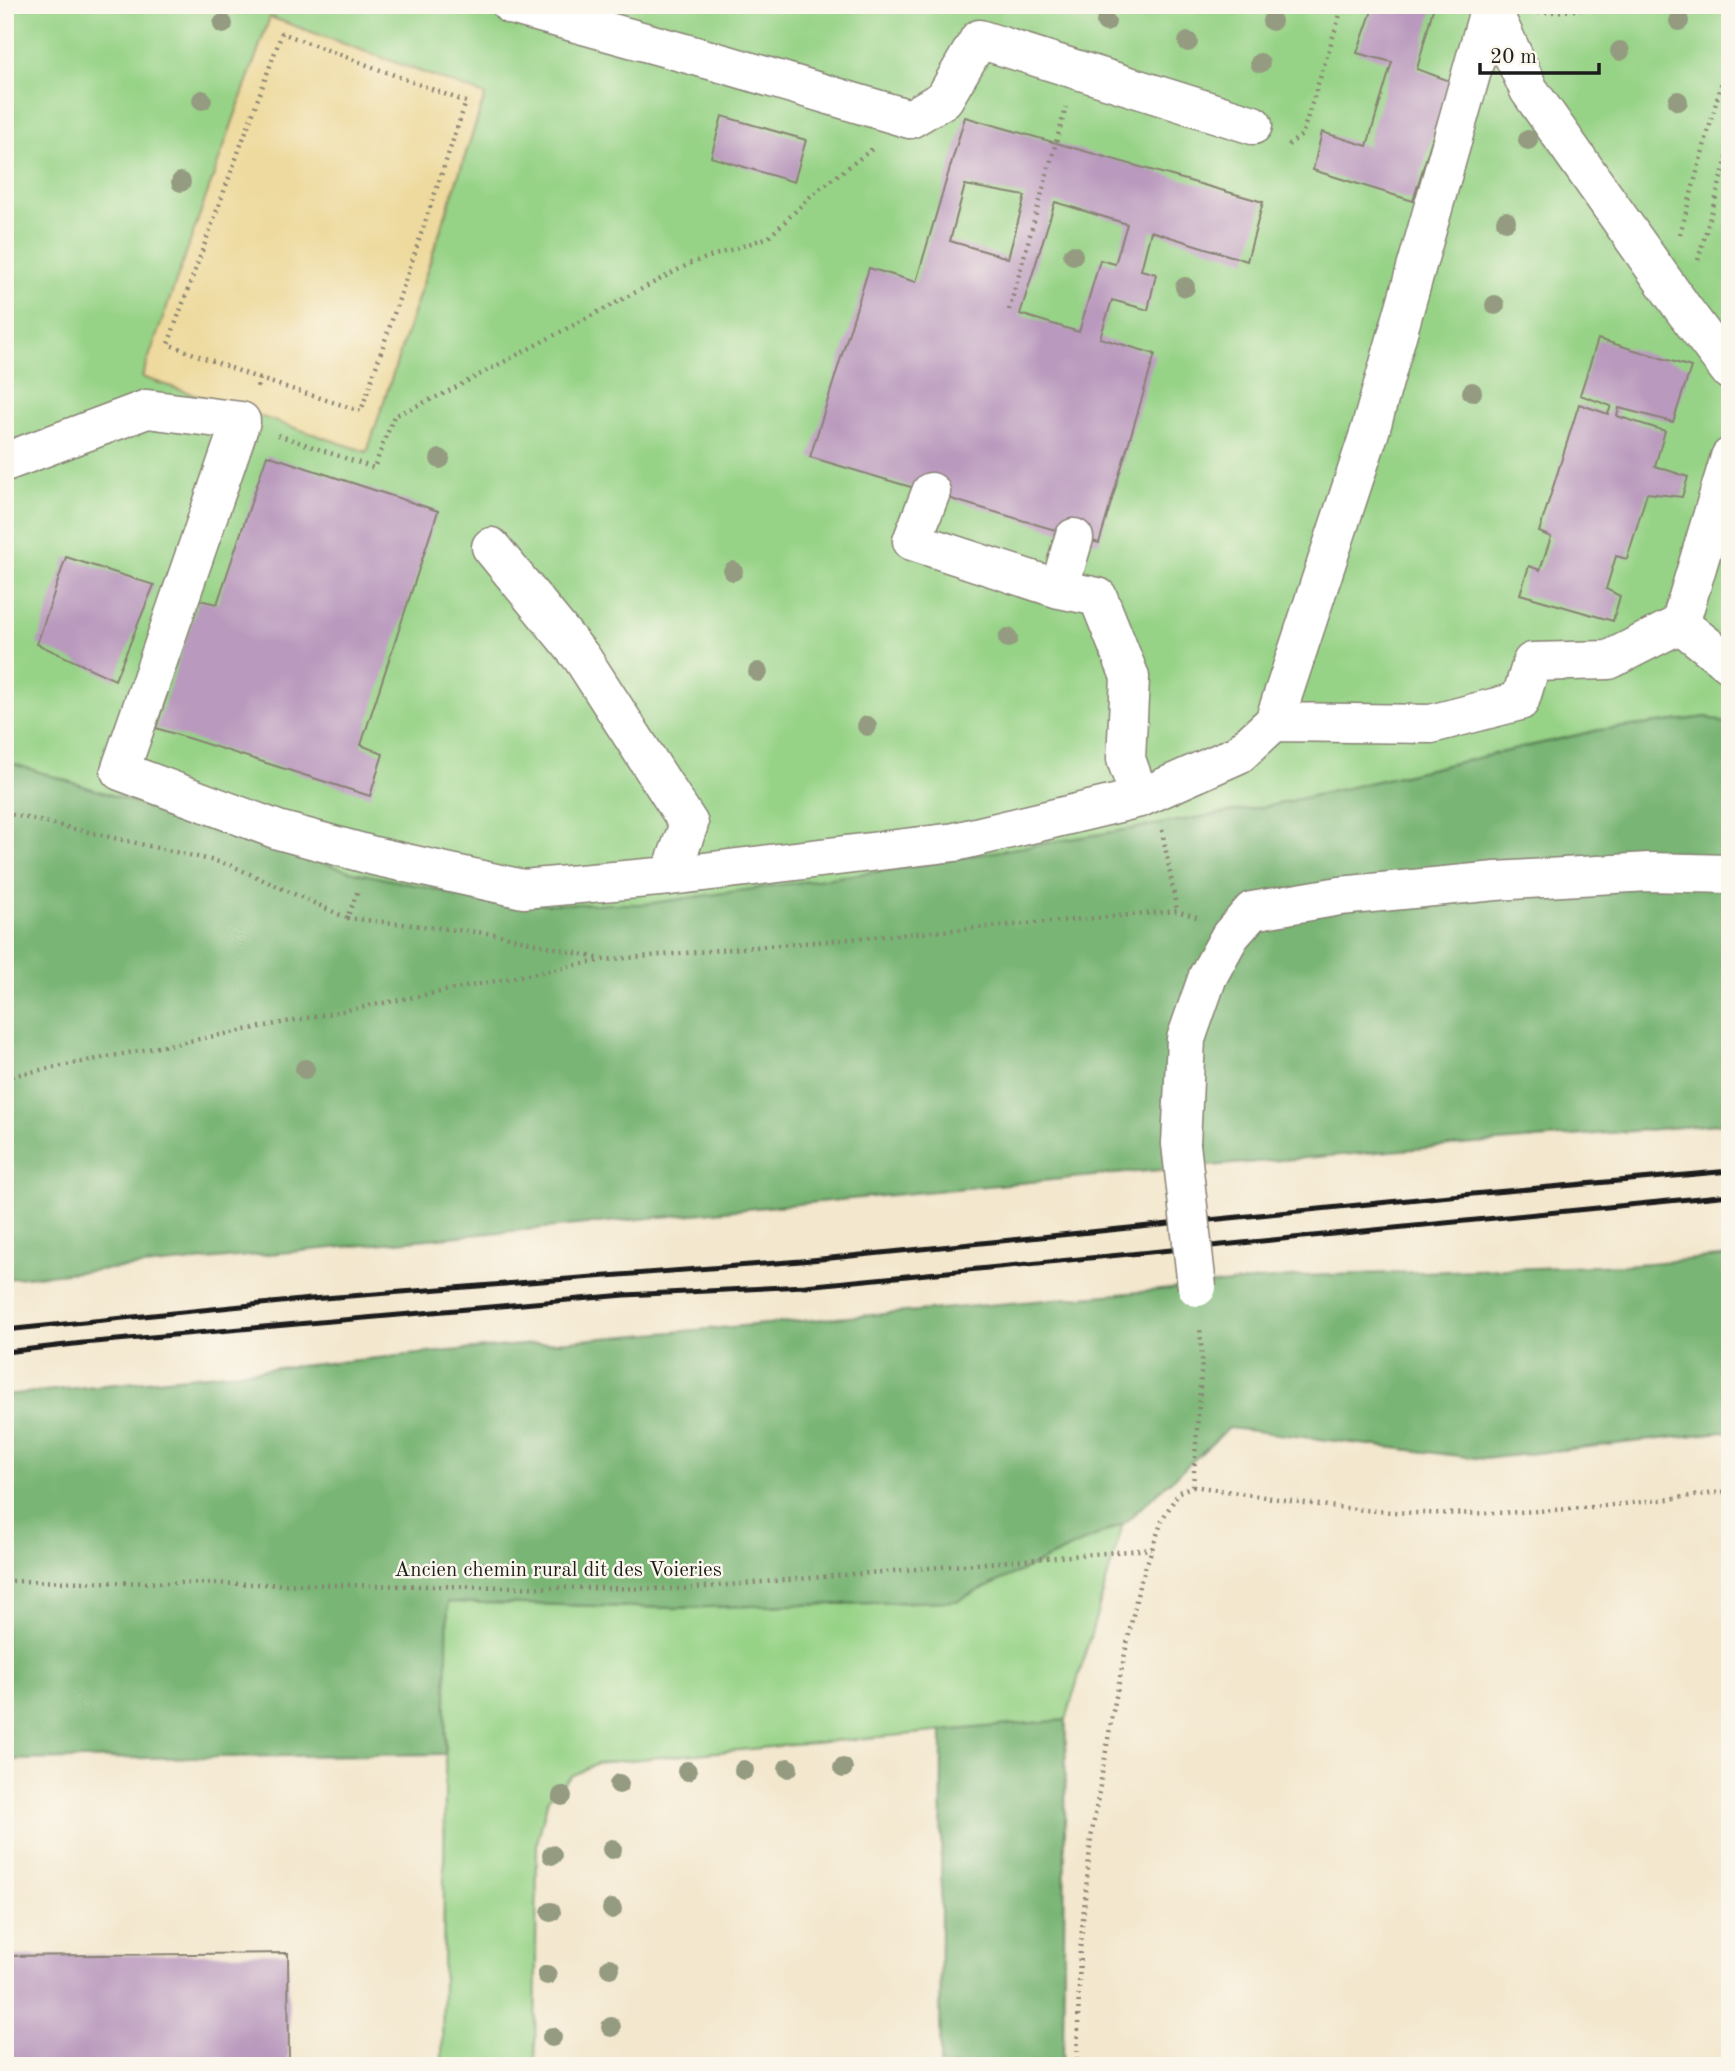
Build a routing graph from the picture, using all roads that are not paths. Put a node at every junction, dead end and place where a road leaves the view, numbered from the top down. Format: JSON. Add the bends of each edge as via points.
{"nodes":[{"id":1,"x":511,"y":5,"type":"edge"},
{"id":2,"x":1490,"y":6,"type":"edge"},
{"id":3,"x":589,"y":15,"type":"edge"},
{"id":4,"x":1253,"y":125,"type":"dead end"},
{"id":5,"x":1730,"y":371,"type":"edge"},
{"id":6,"x":1730,"y":457,"type":"edge"},
{"id":7,"x":5,"y":462,"type":"edge"},
{"id":8,"x":931,"y":492,"type":"dead end"},
{"id":9,"x":1074,"y":537,"type":"dead end"},
{"id":10,"x":491,"y":547,"type":"dead end"},
{"id":11,"x":1059,"y":589,"type":"junction"},
{"id":12,"x":1681,"y":624,"type":"junction"},
{"id":13,"x":1730,"y":664,"type":"edge"},
{"id":14,"x":1274,"y":722,"type":"junction"},
{"id":15,"x":1140,"y":797,"type":"junction"},
{"id":16,"x":1730,"y":874,"type":"edge"},
{"id":17,"x":670,"y":876,"type":"junction"},
{"id":18,"x":1198,"y":1287,"type":"road end"}],
"edges":[{"from":1,"to":3,"type":"street"},
{"from":2,"to":5,"type":"street","via":[[1529,90]]},
{"from":2,"to":14,"type":"street","via":[[1370,431]]},
{"from":3,"to":4,"type":"street","via":[[910,119],[944,99],[978,39]]},
{"from":6,"to":12,"type":"street"},
{"from":7,"to":17,"type":"street","via":[[147,410],[240,421],[120,771],[278,830],[523,889]]},
{"from":8,"to":11,"type":"street","via":[[912,541]]},
{"from":9,"to":11,"type":"street"},
{"from":10,"to":17,"type":"street","via":[[582,658],[690,824]]},
{"from":11,"to":15,"type":"street","via":[[1098,597],[1130,677],[1126,759]]},
{"from":12,"to":13,"type":"street"},
{"from":12,"to":14,"type":"street","via":[[1609,660],[1532,662],[1520,701],[1431,723]]},
{"from":14,"to":15,"type":"street","via":[[1239,754]]},
{"from":15,"to":17,"type":"street","via":[[955,842]]},
{"from":16,"to":18,"type":"street","bridge":true,"via":[[1649,872],[1496,881],[1340,895],[1252,911],[1230,936],[1208,976],[1186,1039],[1181,1144]]}]}
